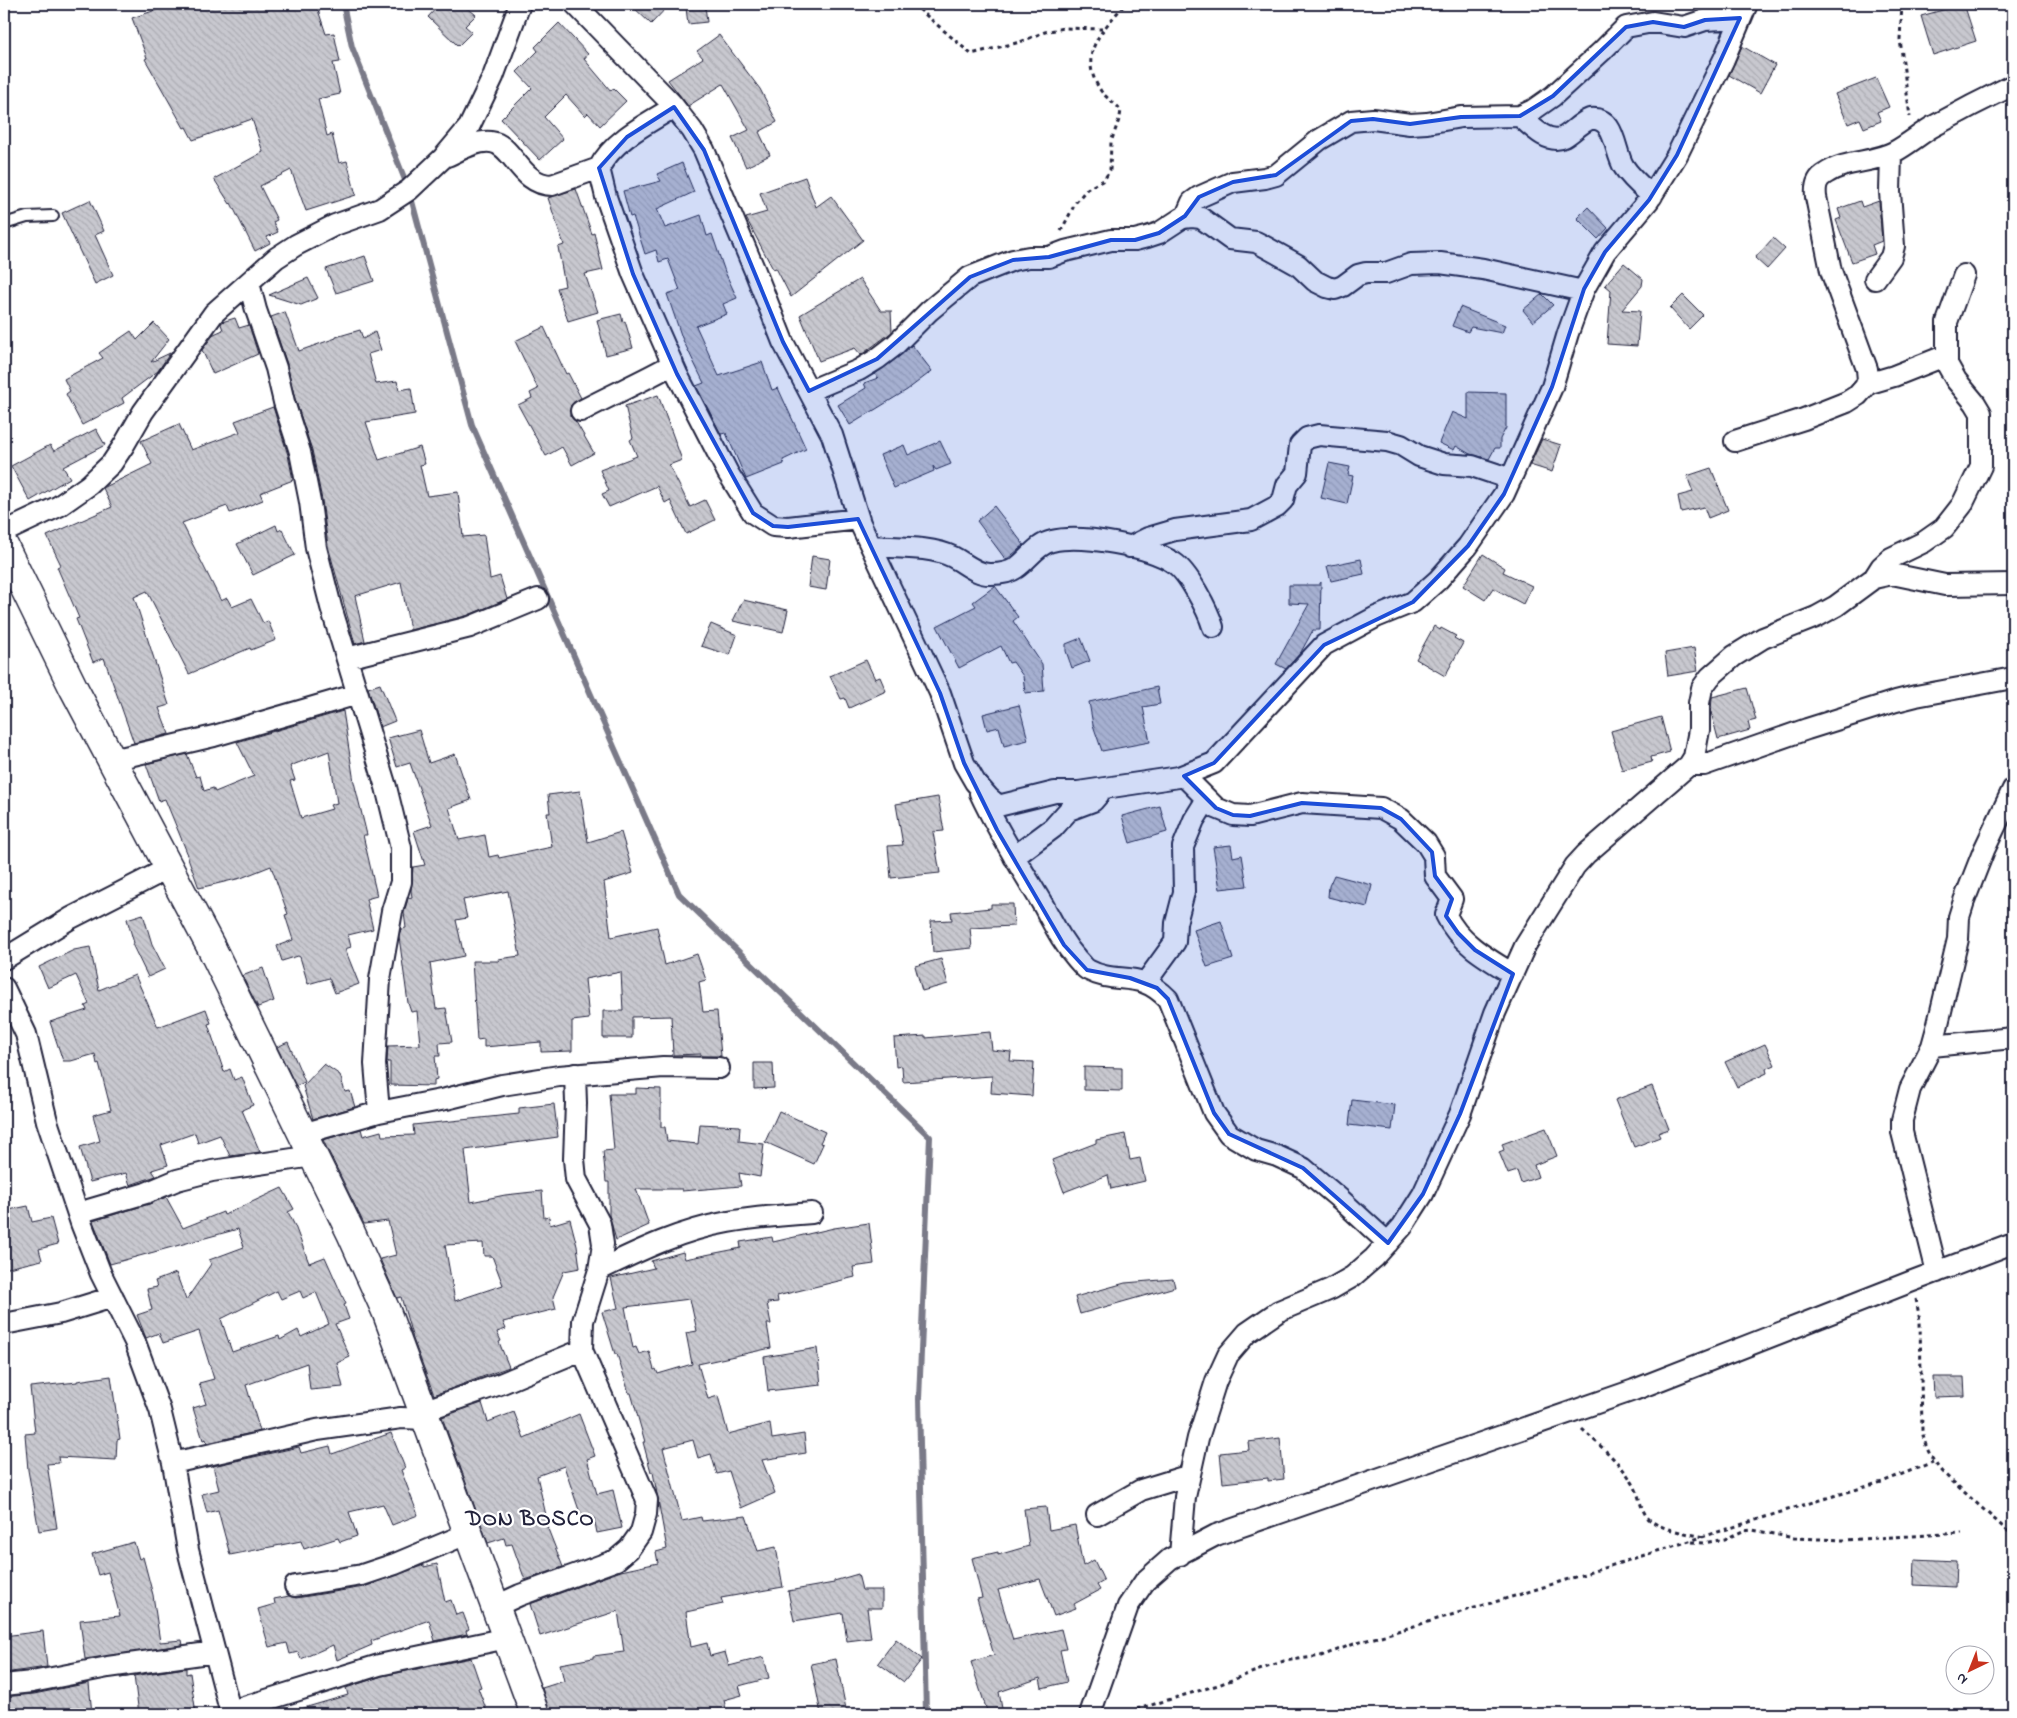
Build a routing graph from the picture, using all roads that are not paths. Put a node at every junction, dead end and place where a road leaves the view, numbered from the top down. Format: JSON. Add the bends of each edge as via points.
{"nodes":[{"id":1,"x":520,"y":4,"type":"edge"},
{"id":2,"x":575,"y":4,"type":"edge"},
{"id":3,"x":1744,"y":11,"type":"edge"},
{"id":4,"x":2013,"y":85,"type":"edge"},
{"id":5,"x":674,"y":107,"type":"junction"},
{"id":6,"x":1520,"y":116,"type":"junction"},
{"id":7,"x":1891,"y":154,"type":"junction"},
{"id":8,"x":443,"y":158,"type":"junction"},
{"id":9,"x":599,"y":168,"type":"junction"},
{"id":10,"x":1652,"y":196,"type":"junction"},
{"id":11,"x":53,"y":216,"type":"dead end"},
{"id":12,"x":1185,"y":218,"type":"junction"},
{"id":13,"x":4,"y":224,"type":"edge"},
{"id":14,"x":1964,"y":275,"type":"dead end"},
{"id":15,"x":1875,"y":279,"type":"dead end"},
{"id":16,"x":249,"y":283,"type":"junction"},
{"id":17,"x":1583,"y":291,"type":"junction"},
{"id":18,"x":1947,"y":355,"type":"junction"},
{"id":19,"x":672,"y":364,"type":"junction"},
{"id":20,"x":1866,"y":384,"type":"junction"},
{"id":21,"x":809,"y":391,"type":"junction"},
{"id":22,"x":581,"y":411,"type":"dead end"},
{"id":23,"x":1736,"y":441,"type":"dead end"},
{"id":24,"x":1511,"y":479,"type":"junction"},
{"id":25,"x":859,"y":519,"type":"junction"},
{"id":26,"x":4,"y":532,"type":"edge"},
{"id":27,"x":4,"y":546,"type":"edge"},
{"id":28,"x":871,"y":546,"type":"junction"},
{"id":29,"x":1130,"y":547,"type":"junction"},
{"id":30,"x":1874,"y":578,"type":"junction"},
{"id":31,"x":2013,"y":584,"type":"edge"},
{"id":32,"x":538,"y":599,"type":"dead end"},
{"id":33,"x":1213,"y":627,"type":"dead end"},
{"id":34,"x":346,"y":658,"type":"junction"},
{"id":35,"x":2013,"y":678,"type":"edge"},
{"id":36,"x":358,"y":694,"type":"junction"},
{"id":37,"x":112,"y":760,"type":"junction"},
{"id":38,"x":1689,"y":766,"type":"junction"},
{"id":39,"x":1184,"y":776,"type":"junction"},
{"id":40,"x":974,"y":782,"type":"junction"},
{"id":41,"x":1102,"y":788,"type":"junction"},
{"id":42,"x":2013,"y":789,"type":"edge"},
{"id":43,"x":1206,"y":799,"type":"junction"},
{"id":44,"x":1014,"y":857,"type":"junction"},
{"id":45,"x":169,"y":868,"type":"junction"},
{"id":46,"x":4,"y":959,"type":"edge"},
{"id":47,"x":1513,"y":974,"type":"junction"},
{"id":48,"x":1146,"y":982,"type":"junction"},
{"id":49,"x":4,"y":988,"type":"edge"},
{"id":50,"x":2013,"y":1038,"type":"edge"},
{"id":51,"x":1932,"y":1046,"type":"junction"},
{"id":52,"x":719,"y":1068,"type":"dead end"},
{"id":53,"x":575,"y":1074,"type":"junction"},
{"id":54,"x":379,"y":1112,"type":"junction"},
{"id":55,"x":308,"y":1145,"type":"junction"},
{"id":56,"x":78,"y":1213,"type":"junction"},
{"id":57,"x":812,"y":1213,"type":"dead end"},
{"id":58,"x":1388,"y":1243,"type":"junction"},
{"id":59,"x":2013,"y":1243,"type":"edge"},
{"id":60,"x":598,"y":1270,"type":"junction"},
{"id":61,"x":1937,"y":1272,"type":"junction"},
{"id":62,"x":113,"y":1297,"type":"junction"},
{"id":63,"x":4,"y":1324,"type":"edge"},
{"id":64,"x":582,"y":1350,"type":"junction"},
{"id":65,"x":425,"y":1415,"type":"junction"},
{"id":66,"x":173,"y":1463,"type":"junction"},
{"id":67,"x":1190,"y":1475,"type":"junction"},
{"id":68,"x":1097,"y":1515,"type":"dead end"},
{"id":69,"x":469,"y":1533,"type":"junction"},
{"id":70,"x":1180,"y":1556,"type":"junction"},
{"id":71,"x":295,"y":1586,"type":"dead end"},
{"id":72,"x":496,"y":1606,"type":"junction"},
{"id":73,"x":507,"y":1638,"type":"junction"},
{"id":74,"x":215,"y":1652,"type":"junction"},
{"id":75,"x":4,"y":1685,"type":"edge"},
{"id":76,"x":231,"y":1713,"type":"edge"},
{"id":77,"x":535,"y":1714,"type":"edge"},
{"id":78,"x":1090,"y":1714,"type":"edge"}],
"edges":[{"from":1,"to":8,"type":"street","via":[[470,127]]},
{"from":2,"to":5,"type":"street"},
{"from":3,"to":6,"type":"street","via":[[1684,27],[1653,22],[1626,27],[1553,96]]},
{"from":3,"to":10,"type":"street","via":[[1677,155]]},
{"from":4,"to":7,"type":"street","via":[[1955,114]]},
{"from":5,"to":9,"type":"street","via":[[627,137]]},
{"from":5,"to":21,"type":"street","via":[[704,150],[783,342]]},
{"from":6,"to":10,"type":"street","via":[[1541,134],[1556,140],[1590,118],[1600,120],[1615,137],[1624,166]]},
{"from":6,"to":12,"type":"street","via":[[1461,117],[1427,124],[1373,119],[1351,121],[1319,140],[1276,175],[1233,182],[1199,197],[1192,202]]},
{"from":7,"to":15,"type":"street","via":[[1894,246]]},
{"from":7,"to":20,"type":"street","via":[[1827,172],[1817,181],[1815,189],[1831,271],[1867,369]]},
{"from":8,"to":9,"type":"street","via":[[479,143],[498,144],[527,174],[543,185],[552,185]]},
{"from":8,"to":16,"type":"street","via":[[409,190],[380,208],[296,245]]},
{"from":9,"to":19,"type":"street","via":[[633,274]]},
{"from":10,"to":17,"type":"street","via":[[1605,252]]},
{"from":11,"to":13,"type":"lane","via":[[27,217]]},
{"from":12,"to":17,"type":"street","via":[[1201,218],[1230,239],[1256,242],[1298,265],[1315,281],[1335,289],[1366,273],[1386,273],[1410,264],[1440,263]]},
{"from":12,"to":21,"type":"street","via":[[1147,237],[1111,240],[1049,257],[1014,260],[970,277],[877,359]]},
{"from":14,"to":18,"type":"street","via":[[1947,322]]},
{"from":16,"to":26,"type":"street","via":[[214,313],[143,412],[112,463],[89,485],[59,506]]},
{"from":16,"to":34,"type":"street","via":[[300,452],[316,548]]},
{"from":17,"to":24,"type":"street","via":[[1552,387]]},
{"from":18,"to":20,"type":"street"},
{"from":18,"to":30,"type":"street","via":[[1950,371],[1981,413],[1981,466],[1962,505],[1944,528],[1892,558]]},
{"from":19,"to":22,"type":"street"},
{"from":19,"to":25,"type":"street","via":[[728,473],[753,513],[773,526],[788,527]]},
{"from":20,"to":23,"type":"street","via":[[1847,402]]},
{"from":21,"to":25,"type":"street","via":[[832,435]]},
{"from":24,"to":29,"type":"street","via":[[1472,466],[1444,464],[1387,441],[1319,435],[1300,444],[1297,473],[1287,484],[1283,500],[1277,506],[1251,520],[1175,530]]},
{"from":24,"to":39,"type":"street","via":[[1468,546],[1438,580],[1413,602],[1376,617],[1324,645],[1214,763]]},
{"from":25,"to":28,"type":"street"},
{"from":27,"to":37,"type":"street"},
{"from":28,"to":29,"type":"street","via":[[942,552],[988,575],[1016,568],[1050,541],[1080,538]]},
{"from":28,"to":40,"type":"street","via":[[940,693],[964,763]]},
{"from":29,"to":33,"type":"street","via":[[1175,564],[1208,610]]},
{"from":30,"to":31,"type":"street","via":[[1892,574],[1945,585]]},
{"from":30,"to":38,"type":"street","via":[[1824,613],[1763,638],[1734,656],[1710,677],[1702,688],[1699,730]]},
{"from":32,"to":34,"type":"street","via":[[470,627]]},
{"from":34,"to":36,"type":"street"},
{"from":35,"to":38,"type":"street","via":[[1916,696],[1704,765]]},
{"from":36,"to":37,"type":"street","via":[[214,736]]},
{"from":36,"to":54,"type":"street","via":[[401,848],[401,882],[392,911],[380,979],[375,1064]]},
{"from":37,"to":45,"type":"street"},
{"from":38,"to":47,"type":"street","via":[[1575,866],[1526,946]]},
{"from":39,"to":41,"type":"street"},
{"from":39,"to":43,"type":"street"},
{"from":40,"to":41,"type":"street","via":[[995,803],[1002,805],[1055,792]]},
{"from":40,"to":44,"type":"street"},
{"from":41,"to":44,"type":"street","via":[[1093,801],[1069,810],[1053,828]]},
{"from":42,"to":51,"type":"street","via":[[1984,850],[1959,917],[1958,939]]},
{"from":43,"to":47,"type":"street","via":[[1216,808],[1233,815],[1250,816],[1302,803],[1381,808],[1401,819],[1417,832],[1432,852],[1435,876],[1452,899],[1446,915],[1458,933],[1475,950]]},
{"from":43,"to":48,"type":"street","via":[[1183,847],[1184,892],[1175,942]]},
{"from":44,"to":48,"type":"street","via":[[1064,945],[1087,970]]},
{"from":45,"to":46,"type":"street","via":[[71,918]]},
{"from":45,"to":55,"type":"street"},
{"from":47,"to":58,"type":"street","via":[[1495,1013],[1460,1114],[1423,1194]]},
{"from":48,"to":58,"type":"street","via":[[1168,999],[1214,1114],[1229,1134],[1256,1150],[1303,1168]]},
{"from":49,"to":56,"type":"street","via":[[26,1034],[47,1121]]},
{"from":50,"to":51,"type":"street"},
{"from":51,"to":61,"type":"street","via":[[1910,1089],[1902,1132]]},
{"from":52,"to":53,"type":"street","via":[[663,1066]]},
{"from":53,"to":54,"type":"street","via":[[502,1085]]},
{"from":53,"to":60,"type":"street","via":[[576,1179],[600,1224],[604,1244]]},
{"from":54,"to":55,"type":"street"},
{"from":55,"to":56,"type":"street","via":[[177,1180],[146,1193]]},
{"from":55,"to":65,"type":"street","via":[[386,1311]]},
{"from":56,"to":62,"type":"street"},
{"from":57,"to":60,"type":"street","via":[[727,1222],[678,1235]]},
{"from":58,"to":67,"type":"street","via":[[1352,1277],[1279,1311],[1240,1340],[1228,1355],[1216,1381]]},
{"from":59,"to":61,"type":"street"},
{"from":60,"to":64,"type":"street","via":[[582,1321]]},
{"from":61,"to":70,"type":"street","via":[[1634,1390],[1216,1535]]},
{"from":62,"to":63,"type":"street"},
{"from":62,"to":66,"type":"street","via":[[135,1342],[160,1410]]},
{"from":64,"to":65,"type":"street"},
{"from":64,"to":72,"type":"street","via":[[647,1500],[641,1532],[616,1560]]},
{"from":65,"to":66,"type":"street","via":[[317,1430]]},
{"from":65,"to":69,"type":"street"},
{"from":66,"to":74,"type":"street","via":[[188,1550]]},
{"from":67,"to":68,"type":"street","via":[[1141,1490]]},
{"from":67,"to":70,"type":"street"},
{"from":69,"to":71,"type":"street","via":[[362,1575]]},
{"from":69,"to":72,"type":"street"},
{"from":70,"to":78,"type":"street","via":[[1170,1559],[1145,1581],[1128,1606]]},
{"from":72,"to":73,"type":"street"},
{"from":73,"to":76,"type":"street","via":[[379,1665]]},
{"from":73,"to":77,"type":"street"},
{"from":74,"to":75,"type":"street"},
{"from":74,"to":76,"type":"street"}]}
